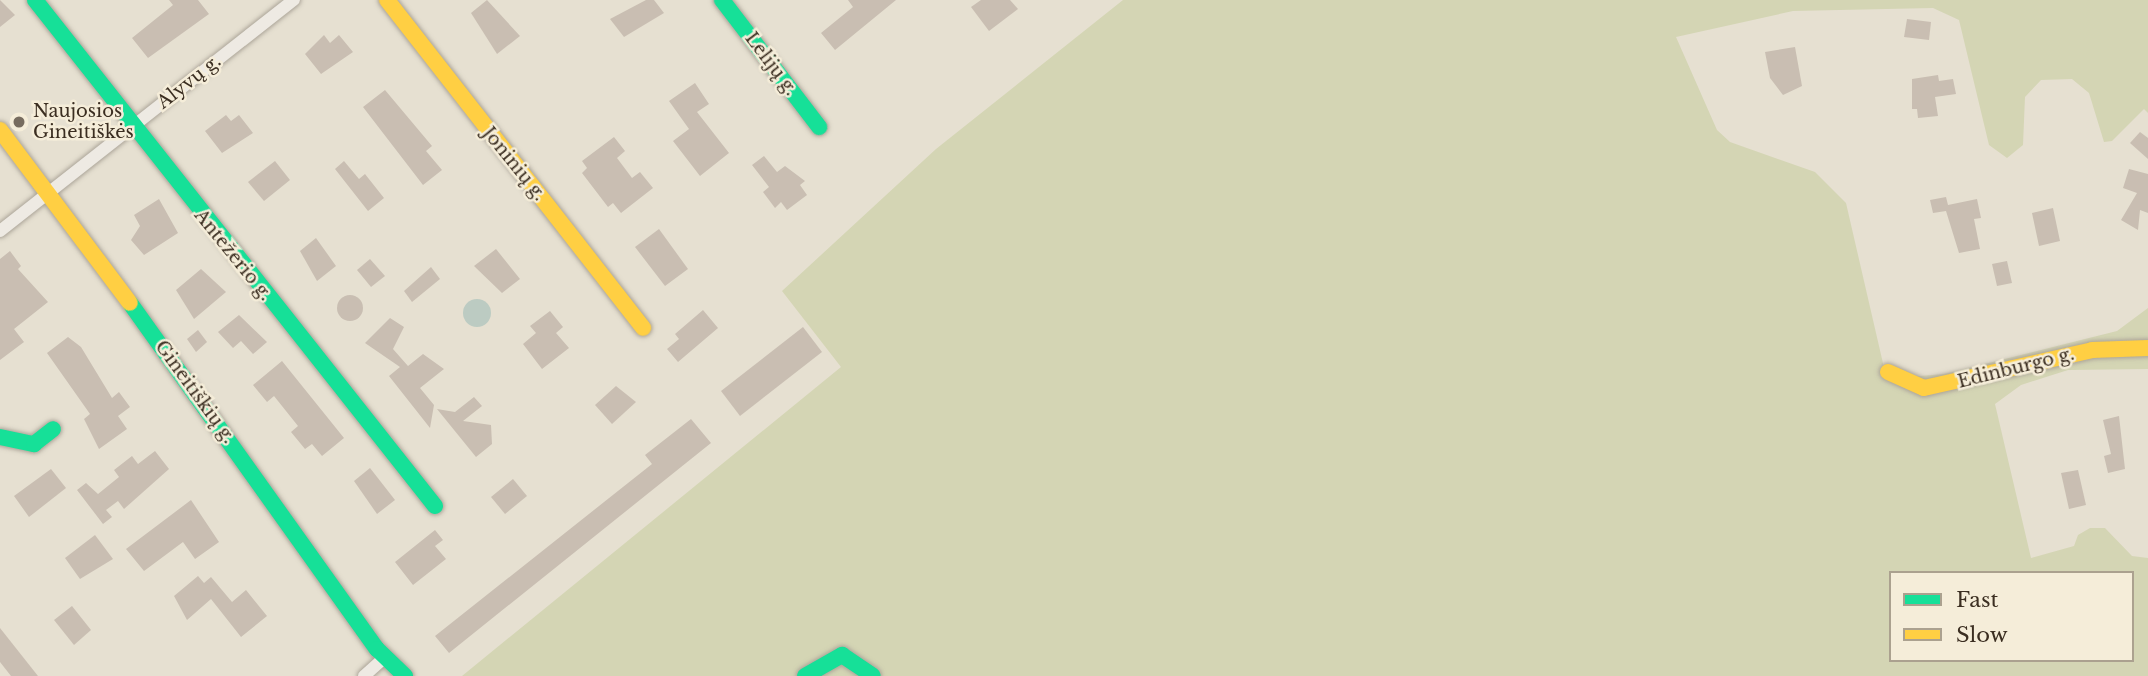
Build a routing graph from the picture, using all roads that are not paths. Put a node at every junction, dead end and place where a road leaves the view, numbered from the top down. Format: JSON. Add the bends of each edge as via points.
{"nodes":[{"id":1,"x":35,"y":0,"type":"edge"},
{"id":2,"x":295,"y":0,"type":"edge"},
{"id":3,"x":387,"y":0,"type":"edge"},
{"id":4,"x":722,"y":0,"type":"edge"},
{"id":5,"x":820,"y":127,"type":"dead end"},
{"id":6,"x":131,"y":128,"type":"junction"},
{"id":7,"x":0,"y":130,"type":"edge"},
{"id":8,"x":51,"y":192,"type":"junction"},
{"id":9,"x":0,"y":231,"type":"edge"},
{"id":10,"x":643,"y":328,"type":"dead end"},
{"id":11,"x":2148,"y":348,"type":"edge"},
{"id":12,"x":1888,"y":372,"type":"dead end"},
{"id":13,"x":53,"y":429,"type":"dead end"},
{"id":14,"x":0,"y":437,"type":"edge"},
{"id":15,"x":435,"y":506,"type":"dead end"},
{"id":16,"x":384,"y":658,"type":"junction"},
{"id":17,"x":364,"y":676,"type":"edge"},
{"id":18,"x":386,"y":676,"type":"edge"},
{"id":19,"x":405,"y":676,"type":"edge"},
{"id":20,"x":805,"y":676,"type":"edge"},
{"id":21,"x":873,"y":676,"type":"edge"}],
"edges":[{"from":1,"to":6,"type":"main road","name":"Antežerio g."},
{"from":2,"to":6,"type":"street","name":"Alyvų g."},
{"from":3,"to":10,"type":"main road","name":"Joninių g."},
{"from":4,"to":5,"type":"main road","name":"Lelijų g."},
{"from":6,"to":8,"type":"street","name":"Alyvų g."},
{"from":6,"to":15,"type":"main road","name":"Antežerio g."},
{"from":7,"to":8,"type":"main road","name":"Gineitiškių g."},
{"from":8,"to":9,"type":"street","name":"Alyvų g."},
{"from":8,"to":16,"type":"main road","name":"Gineitiškių g."},
{"from":11,"to":12,"type":"main road","name":"Edinburgo g.","via":[[2101,348],[1924,388]]},
{"from":13,"to":14,"type":"main road","via":[[34,443]]},
{"from":16,"to":17,"type":"street"},
{"from":16,"to":18,"type":"main road"},
{"from":16,"to":19,"type":"main road","name":"Gineitiškių g."},
{"from":20,"to":21,"type":"main road","via":[[842,656]]}]}
